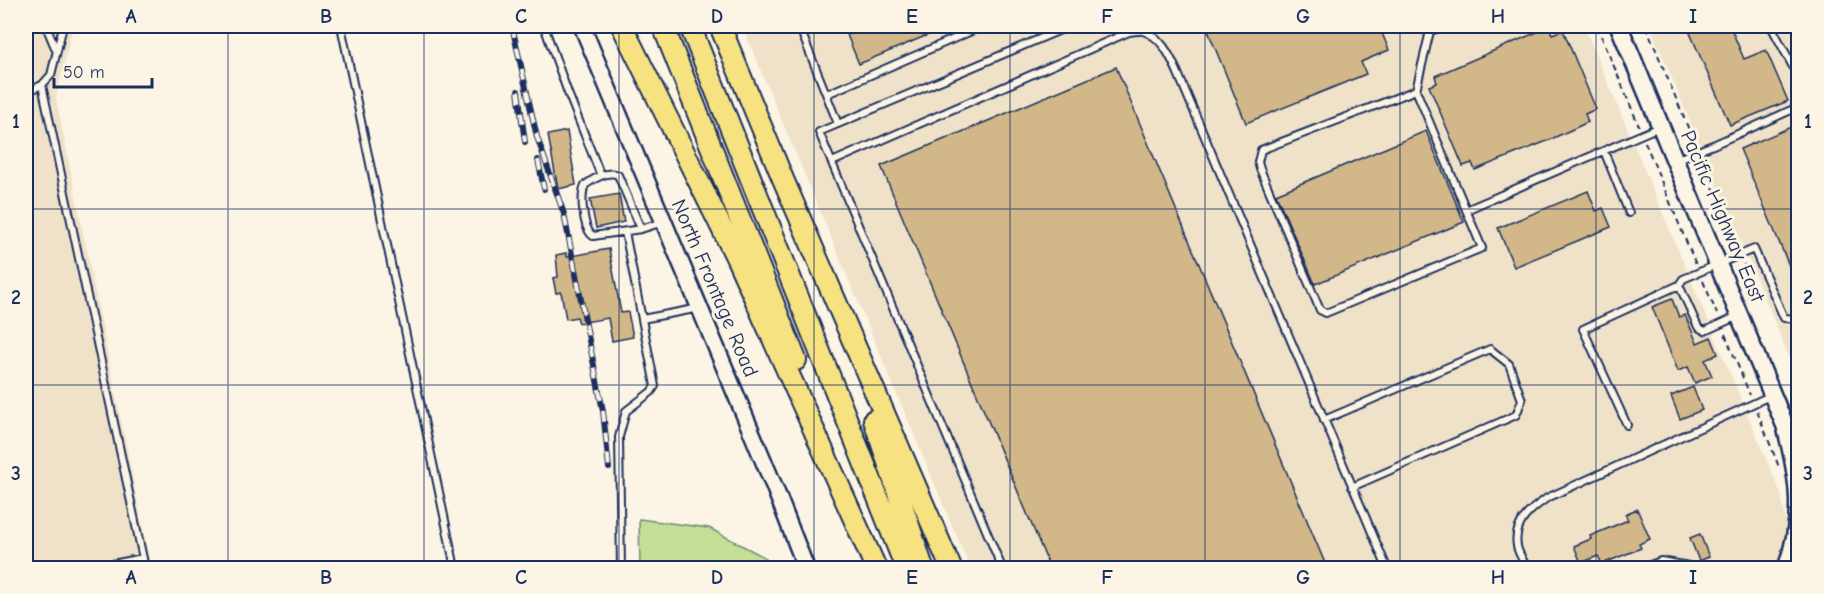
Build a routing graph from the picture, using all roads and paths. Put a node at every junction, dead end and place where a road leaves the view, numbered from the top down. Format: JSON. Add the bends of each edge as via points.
{"nodes":[{"id":1,"x":46,"y":26,"type":"edge"},
{"id":2,"x":63,"y":26,"type":"edge"},
{"id":3,"x":341,"y":26,"type":"edge"},
{"id":4,"x":544,"y":26,"type":"edge"},
{"id":5,"x":582,"y":26,"type":"edge"},
{"id":6,"x":622,"y":26,"type":"edge"},
{"id":7,"x":663,"y":26,"type":"edge"},
{"id":8,"x":690,"y":26,"type":"edge"},
{"id":9,"x":720,"y":26,"type":"edge"},
{"id":10,"x":799,"y":26,"type":"edge"},
{"id":11,"x":983,"y":26,"type":"edge"},
{"id":12,"x":1070,"y":26,"type":"edge"},
{"id":13,"x":1411,"y":26,"type":"edge"},
{"id":14,"x":1446,"y":26,"type":"edge"},
{"id":15,"x":1597,"y":26,"type":"edge"},
{"id":16,"x":1619,"y":26,"type":"edge"},
{"id":17,"x":1771,"y":26,"type":"edge"},
{"id":18,"x":1142,"y":28,"type":"edge"},
{"id":19,"x":1430,"y":32,"type":"junction"},
{"id":20,"x":57,"y":51,"type":"junction"},
{"id":21,"x":1798,"y":76,"type":"edge"},
{"id":22,"x":42,"y":85,"type":"junction"},
{"id":23,"x":1416,"y":90,"type":"junction"},
{"id":24,"x":26,"y":92,"type":"edge"},
{"id":25,"x":827,"y":94,"type":"junction"},
{"id":26,"x":1798,"y":107,"type":"edge"},
{"id":27,"x":838,"y":124,"type":"junction"},
{"id":28,"x":1661,"y":126,"type":"junction"},
{"id":29,"x":1642,"y":134,"type":"junction"},
{"id":30,"x":1604,"y":151,"type":"junction"},
{"id":31,"x":1675,"y":160,"type":"junction"},
{"id":32,"x":832,"y":162,"type":"junction"},
{"id":33,"x":601,"y":176,"type":"junction"},
{"id":34,"x":783,"y":179,"type":"junction"},
{"id":35,"x":1466,"y":210,"type":"junction"},
{"id":36,"x":1629,"y":213,"type":"dead end"},
{"id":37,"x":664,"y":222,"type":"junction"},
{"id":38,"x":642,"y":229,"type":"junction"},
{"id":39,"x":625,"y":232,"type":"junction"},
{"id":40,"x":1718,"y":264,"type":"junction"},
{"id":41,"x":1700,"y":272,"type":"junction"},
{"id":42,"x":1679,"y":285,"type":"junction"},
{"id":43,"x":700,"y":308,"type":"junction"},
{"id":44,"x":1740,"y":315,"type":"junction"},
{"id":45,"x":642,"y":319,"type":"junction"},
{"id":46,"x":1798,"y":319,"type":"edge"},
{"id":47,"x":1721,"y":323,"type":"junction"},
{"id":48,"x":1772,"y":395,"type":"junction"},
{"id":49,"x":1753,"y":403,"type":"junction"},
{"id":50,"x":1324,"y":420,"type":"junction"},
{"id":51,"x":1784,"y":423,"type":"junction"},
{"id":52,"x":1627,"y":424,"type":"dead end"},
{"id":53,"x":1798,"y":447,"type":"edge"},
{"id":54,"x":1780,"y":469,"type":"dead end"},
{"id":55,"x":1352,"y":487,"type":"junction"},
{"id":56,"x":143,"y":558,"type":"junction"},
{"id":57,"x":92,"y":568,"type":"edge"},
{"id":58,"x":146,"y":568,"type":"edge"},
{"id":59,"x":455,"y":568,"type":"edge"},
{"id":60,"x":621,"y":568,"type":"edge"},
{"id":61,"x":806,"y":568,"type":"edge"},
{"id":62,"x":877,"y":568,"type":"edge"},
{"id":63,"x":906,"y":568,"type":"edge"},
{"id":64,"x":923,"y":568,"type":"edge"},
{"id":65,"x":951,"y":568,"type":"edge"},
{"id":66,"x":1002,"y":568,"type":"edge"},
{"id":67,"x":1387,"y":568,"type":"edge"},
{"id":68,"x":1527,"y":568,"type":"edge"},
{"id":69,"x":1642,"y":568,"type":"edge"},
{"id":70,"x":1700,"y":568,"type":"edge"},
{"id":71,"x":1786,"y":568,"type":"edge"}],
"edges":[{"from":1,"to":20,"type":"lane"},
{"from":2,"to":20,"type":"lane"},
{"from":3,"to":59,"type":"lane"},
{"from":4,"to":33,"type":"lane"},
{"from":5,"to":37,"type":"street","name":"North Frontage Road"},
{"from":6,"to":62,"type":"highway","via":[[737,259]]},
{"from":7,"to":62,"type":"highway"},
{"from":8,"to":63,"type":"highway"},
{"from":9,"to":34,"type":"highway"},
{"from":10,"to":25,"type":"lane"},
{"from":11,"to":25,"type":"lane"},
{"from":12,"to":27,"type":"lane"},
{"from":13,"to":19,"type":"lane"},
{"from":14,"to":19,"type":"lane"},
{"from":15,"to":29,"type":"path"},
{"from":16,"to":28,"type":"main road","name":"Pacific Highway East"},
{"from":17,"to":21,"type":"lane"},
{"from":18,"to":32,"type":"lane"},
{"from":18,"to":50,"type":"lane","via":[[1166,48],[1177,71]]},
{"from":19,"to":23,"type":"lane"},
{"from":20,"to":22,"type":"lane","via":[[51,75]]},
{"from":22,"to":24,"type":"lane"},
{"from":22,"to":56,"type":"lane"},
{"from":23,"to":35,"type":"lane"},
{"from":23,"to":35,"type":"lane","via":[[1261,150],[1260,169],[1320,310],[1331,312],[1482,248]]},
{"from":25,"to":27,"type":"lane"},
{"from":26,"to":31,"type":"lane"},
{"from":27,"to":32,"type":"lane","via":[[819,132]]},
{"from":28,"to":29,"type":"lane"},
{"from":28,"to":31,"type":"main road","name":"Pacific Highway East"},
{"from":29,"to":30,"type":"lane"},
{"from":29,"to":41,"type":"path"},
{"from":30,"to":35,"type":"lane"},
{"from":30,"to":36,"type":"lane"},
{"from":31,"to":40,"type":"main road","name":"Pacific Highway East"},
{"from":32,"to":66,"type":"lane"},
{"from":33,"to":38,"type":"lane","via":[[613,173],[620,178]]},
{"from":33,"to":39,"type":"lane","via":[[583,189],[588,232],[596,237]]},
{"from":34,"to":64,"type":"highway","via":[[874,419]]},
{"from":34,"to":65,"type":"highway"},
{"from":37,"to":38,"type":"lane"},
{"from":37,"to":43,"type":"street","name":"North Frontage Road"},
{"from":38,"to":39,"type":"lane"},
{"from":39,"to":45,"type":"lane"},
{"from":40,"to":41,"type":"lane"},
{"from":40,"to":44,"type":"main road","name":"Pacific Highway East"},
{"from":40,"to":46,"type":"lane","via":[[1754,249],[1784,318]]},
{"from":41,"to":42,"type":"lane"},
{"from":41,"to":47,"type":"path"},
{"from":42,"to":47,"type":"lane","via":[[1698,327],[1705,331]]},
{"from":42,"to":52,"type":"lane","via":[[1582,329]]},
{"from":43,"to":45,"type":"lane"},
{"from":43,"to":61,"type":"street","name":"North Frontage Road"},
{"from":44,"to":47,"type":"lane"},
{"from":44,"to":48,"type":"main road","name":"Pacific Highway East"},
{"from":45,"to":60,"type":"lane","via":[[655,386],[626,411],[619,437]]},
{"from":47,"to":49,"type":"path"},
{"from":48,"to":49,"type":"lane"},
{"from":48,"to":51,"type":"main road","name":"Pacific Highway East"},
{"from":49,"to":54,"type":"path"},
{"from":49,"to":68,"type":"lane","via":[[1547,498],[1526,513],[1517,545]]},
{"from":50,"to":55,"type":"lane"},
{"from":50,"to":55,"type":"lane","via":[[1490,349],[1509,363],[1522,400],[1516,415]]},
{"from":51,"to":53,"type":"street"},
{"from":51,"to":71,"type":"street","via":[[1796,472],[1798,505]]},
{"from":55,"to":67,"type":"lane"},
{"from":56,"to":57,"type":"lane"},
{"from":56,"to":58,"type":"lane"},
{"from":69,"to":70,"type":"lane","via":[[1662,561]]}]}
